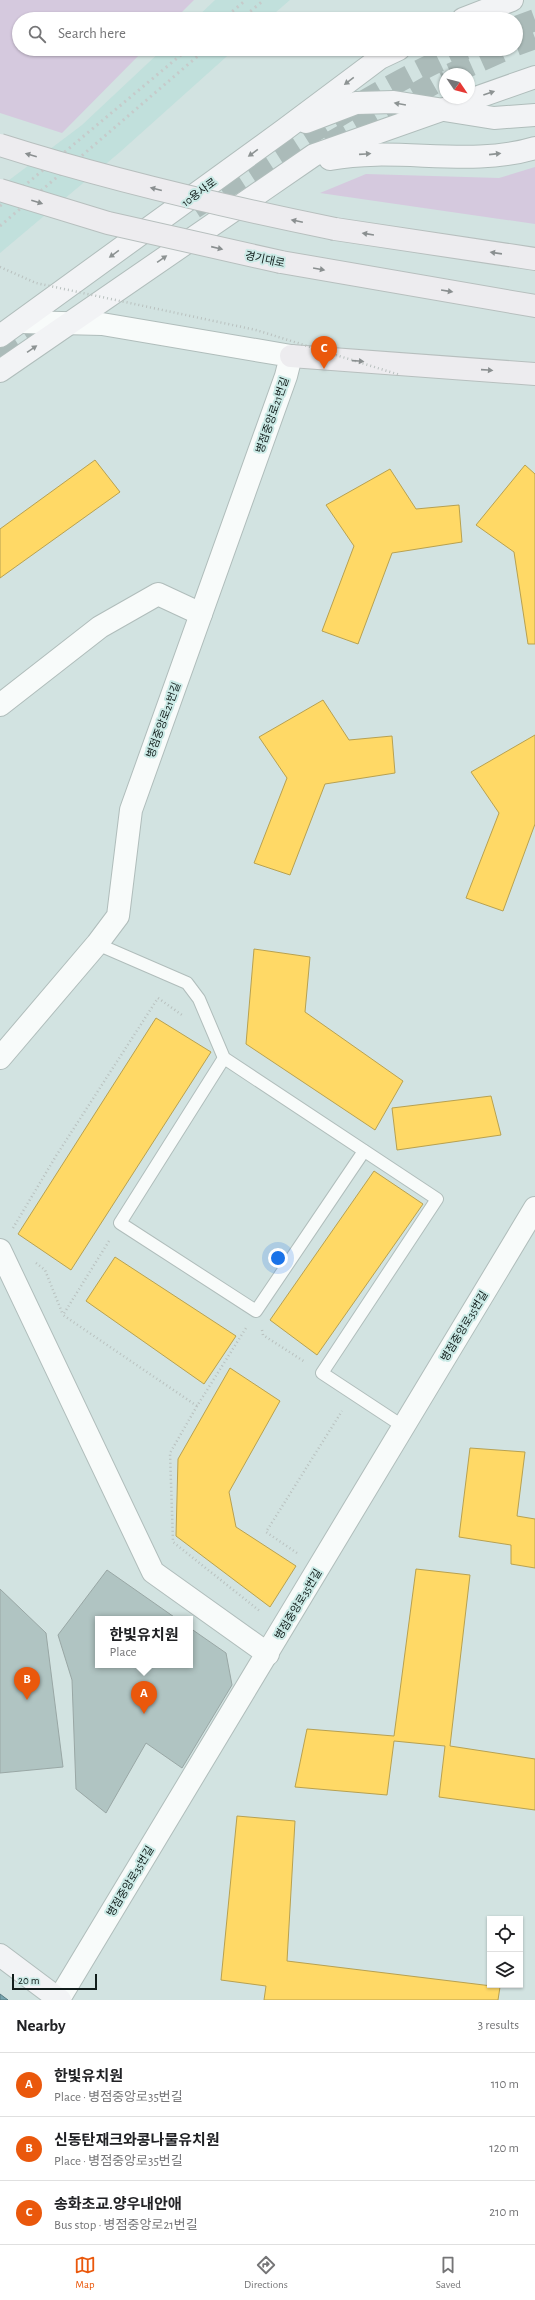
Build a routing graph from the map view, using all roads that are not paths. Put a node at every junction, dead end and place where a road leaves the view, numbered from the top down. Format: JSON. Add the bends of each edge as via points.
{"nodes":[{"id":1,"x":512,"y":0,"type":"edge"},
{"id":2,"x":481,"y":12,"type":"edge"},
{"id":3,"x":386,"y":56,"type":"edge"},
{"id":4,"x":535,"y":77,"type":"edge"},
{"id":5,"x":439,"y":111,"type":"junction"},
{"id":6,"x":535,"y":115,"type":"edge"},
{"id":7,"x":284,"y":130,"type":"junction"},
{"id":8,"x":0,"y":145,"type":"edge"},
{"id":9,"x":535,"y":148,"type":"edge"},
{"id":10,"x":275,"y":180,"type":"junction"},
{"id":11,"x":0,"y":190,"type":"edge"},
{"id":12,"x":535,"y":259,"type":"edge"},
{"id":13,"x":535,"y":306,"type":"edge"},
{"id":14,"x":21,"y":322,"type":"junction"},
{"id":15,"x":73,"y":322,"type":"junction"},
{"id":16,"x":0,"y":336,"type":"edge"},
{"id":17,"x":291,"y":356,"type":"junction"},
{"id":18,"x":0,"y":371,"type":"edge"},
{"id":19,"x":535,"y":374,"type":"edge"},
{"id":20,"x":201,"y":614,"type":"junction"},
{"id":21,"x":0,"y":705,"type":"edge"},
{"id":22,"x":97,"y":944,"type":"junction"},
{"id":23,"x":0,"y":1058,"type":"edge"},
{"id":24,"x":224,"y":1058,"type":"junction"},
{"id":25,"x":364,"y":1151,"type":"junction"},
{"id":26,"x":535,"y":1208,"type":"edge"},
{"id":27,"x":0,"y":1250,"type":"edge"},
{"id":28,"x":404,"y":1427,"type":"junction"},
{"id":29,"x":268,"y":1654,"type":"junction"},
{"id":30,"x":0,"y":1955,"type":"edge"},
{"id":31,"x":60,"y":2000,"type":"edge"}],
"edges":[{"from":1,"to":2,"type":"street"},
{"from":3,"to":7,"type":"street","name":"10용사로","one_way":true},
{"from":5,"to":4,"type":"street","one_way":true},
{"from":5,"to":6,"type":"street","via":[[494,118]]},
{"from":5,"to":7,"type":"street","one_way":true,"via":[[394,102],[356,103]]},
{"from":5,"to":10,"type":"street","via":[[314,155]]},
{"from":7,"to":14,"type":"street","name":"10용사로","one_way":true},
{"from":12,"to":8,"type":"main road","one_way":true,"bridge":true,"via":[[335,229],[231,207]]},
{"from":10,"to":9,"type":"street","one_way":true,"via":[[308,164],[352,155],[477,156]]},
{"from":15,"to":10,"type":"street","one_way":true},
{"from":11,"to":13,"type":"main road","name":"경기대로","one_way":true,"bridge":true,"via":[[108,223],[281,262]]},
{"from":14,"to":15,"type":"street"},
{"from":14,"to":16,"type":"street","name":"10용사로"},
{"from":15,"to":17,"type":"street","via":[[102,324]]},
{"from":18,"to":15,"type":"street","one_way":true},
{"from":17,"to":19,"type":"main road","one_way":true},
{"from":17,"to":20,"type":"street","name":"병점중앙로21번길"},
{"from":20,"to":21,"type":"street","via":[[158,594],[100,627]]},
{"from":20,"to":22,"type":"street","name":"병점중앙로21번길","via":[[131,810],[118,916]]},
{"from":22,"to":23,"type":"street","name":"병점중앙로21번길"},
{"from":22,"to":24,"type":"lane","via":[[187,983],[200,999]]},
{"from":24,"to":25,"type":"lane"},
{"from":24,"to":25,"type":"lane","via":[[120,1223],[256,1310]]},
{"from":25,"to":28,"type":"lane","via":[[437,1199],[322,1373]]},
{"from":26,"to":28,"type":"street","name":"병점중앙로35번길"},
{"from":27,"to":29,"type":"street","via":[[153,1572]]},
{"from":28,"to":29,"type":"street","name":"병점중앙로35번길"},
{"from":29,"to":31,"type":"street","name":"병점중앙로35번길"},
{"from":30,"to":31,"type":"street"}]}
